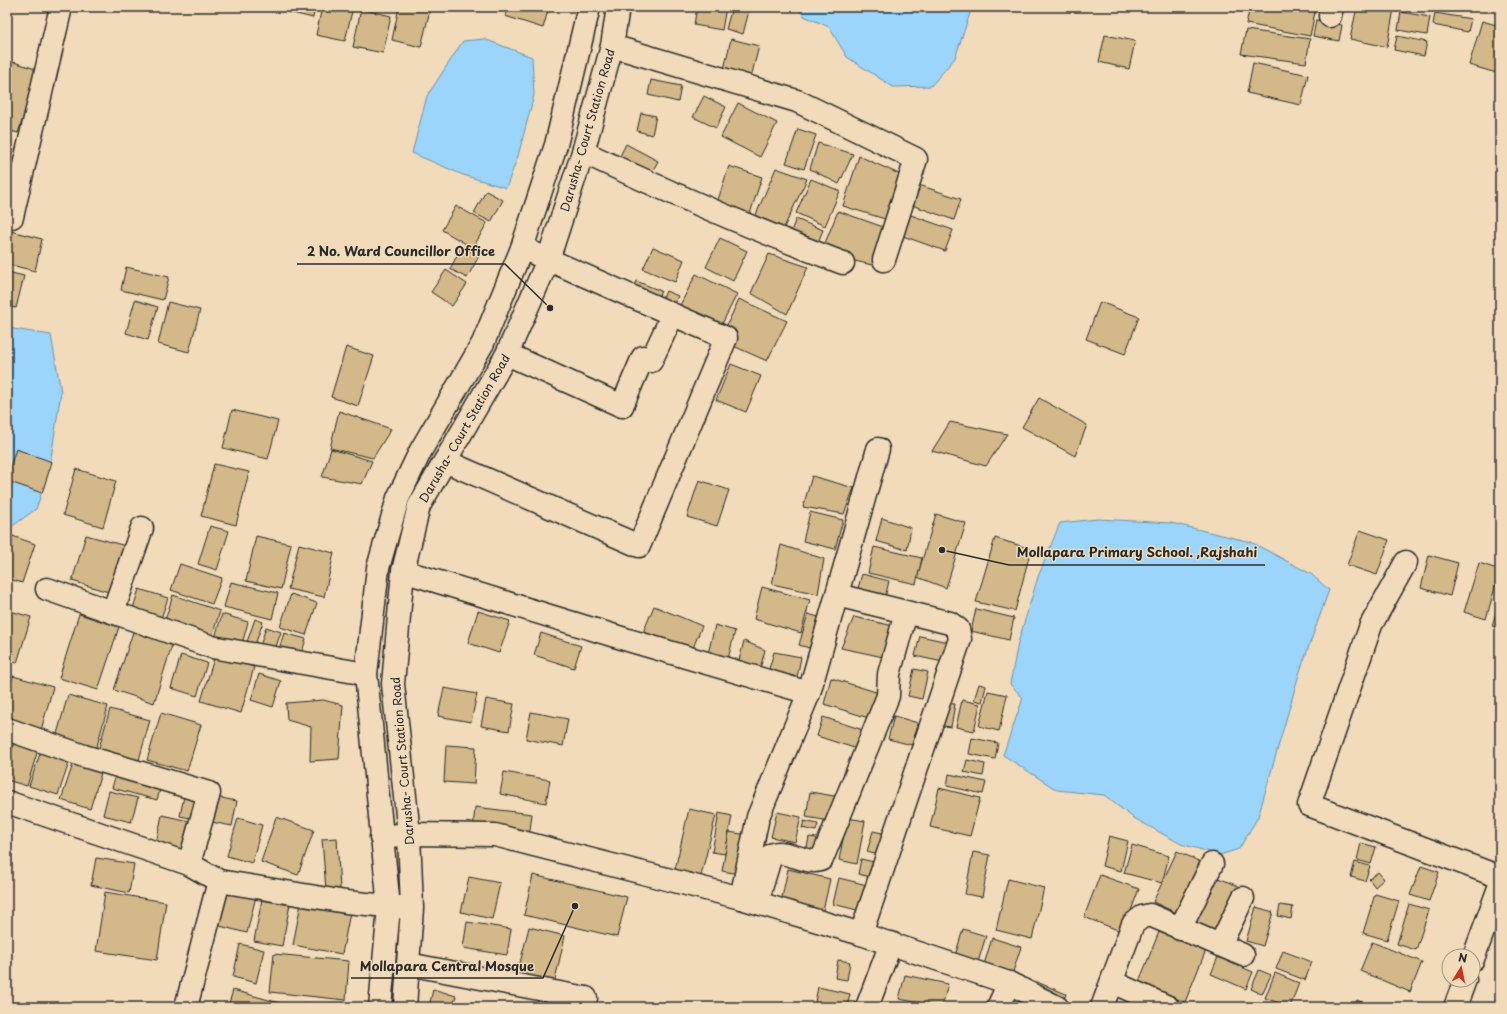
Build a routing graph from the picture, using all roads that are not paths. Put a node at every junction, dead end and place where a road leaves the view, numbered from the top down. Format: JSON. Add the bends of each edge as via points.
{"nodes":[{"id":1,"x":62,"y":7,"type":"edge"},
{"id":2,"x":589,"y":7,"type":"edge"},
{"id":3,"x":618,"y":7,"type":"edge"},
{"id":4,"x":612,"y":46,"type":"junction"},
{"id":5,"x":582,"y":152,"type":"junction"},
{"id":6,"x":12,"y":217,"type":"dead end"},
{"id":7,"x":522,"y":248,"type":"junction"},
{"id":8,"x":548,"y":260,"type":"junction"},
{"id":9,"x":884,"y":260,"type":"dead end"},
{"id":10,"x":844,"y":263,"type":"dead end"},
{"id":11,"x":672,"y":316,"type":"junction"},
{"id":12,"x":507,"y":354,"type":"junction"},
{"id":13,"x":878,"y":449,"type":"dead end"},
{"id":14,"x":444,"y":461,"type":"junction"},
{"id":15,"x":142,"y":528,"type":"dead end"},
{"id":16,"x":1406,"y":562,"type":"dead end"},
{"id":17,"x":402,"y":571,"type":"junction"},
{"id":18,"x":47,"y":589,"type":"dead end"},
{"id":19,"x":837,"y":595,"type":"junction"},
{"id":20,"x":113,"y":612,"type":"junction"},
{"id":21,"x":906,"y":614,"type":"junction"},
{"id":22,"x":366,"y":674,"type":"junction"},
{"id":23,"x":809,"y":693,"type":"junction"},
{"id":24,"x":7,"y":729,"type":"edge"},
{"id":25,"x":7,"y":802,"type":"edge"},
{"id":26,"x":409,"y":834,"type":"junction"},
{"id":27,"x":381,"y":837,"type":"junction"},
{"id":28,"x":189,"y":864,"type":"junction"},
{"id":29,"x":1212,"y":864,"type":"dead end"},
{"id":30,"x":1500,"y":877,"type":"edge"},
{"id":31,"x":220,"y":881,"type":"junction"},
{"id":32,"x":1500,"y":885,"type":"edge"},
{"id":33,"x":1243,"y":898,"type":"dead end"},
{"id":34,"x":749,"y":900,"type":"junction"},
{"id":35,"x":388,"y":907,"type":"junction"},
{"id":36,"x":412,"y":908,"type":"junction"},
{"id":37,"x":1180,"y":929,"type":"junction"},
{"id":38,"x":861,"y":934,"type":"junction"},
{"id":39,"x":891,"y":943,"type":"junction"},
{"id":40,"x":1220,"y":945,"type":"junction"},
{"id":41,"x":1477,"y":948,"type":"edge"},
{"id":42,"x":1243,"y":954,"type":"dead end"},
{"id":43,"x":408,"y":964,"type":"junction"},
{"id":44,"x":1112,"y":982,"type":"junction"},
{"id":45,"x":1009,"y":983,"type":"junction"},
{"id":46,"x":1462,"y":988,"type":"edge"},
{"id":47,"x":586,"y":998,"type":"dead end"},
{"id":48,"x":186,"y":1007,"type":"edge"},
{"id":49,"x":380,"y":1007,"type":"edge"},
{"id":50,"x":405,"y":1007,"type":"edge"},
{"id":51,"x":867,"y":1007,"type":"edge"},
{"id":52,"x":998,"y":1007,"type":"edge"},
{"id":53,"x":1057,"y":1007,"type":"edge"},
{"id":54,"x":1102,"y":1007,"type":"edge"},
{"id":55,"x":1168,"y":1007,"type":"edge"},
{"id":56,"x":1455,"y":1007,"type":"edge"}],
"edges":[{"from":1,"to":6,"type":"street"},
{"from":2,"to":7,"type":"street","name":"Darusha- Court Station Road","via":[[556,145]]},
{"from":3,"to":4,"type":"street","name":"Darusha- Court Station Road"},
{"from":4,"to":5,"type":"street","name":"Darusha- Court Station Road"},
{"from":4,"to":9,"type":"street","via":[[797,101],[916,159]]},
{"from":5,"to":8,"type":"street","name":"Darusha- Court Station Road"},
{"from":5,"to":10,"type":"street","via":[[783,241]]},
{"from":7,"to":8,"type":"street"},
{"from":7,"to":22,"type":"street","name":"Darusha- Court Station Road","via":[[483,343],[421,450],[398,498],[378,568]]},
{"from":8,"to":11,"type":"street"},
{"from":8,"to":12,"type":"street","name":"Darusha- Court Station Road"},
{"from":11,"to":12,"type":"street","via":[[651,361],[643,357],[622,406]]},
{"from":11,"to":14,"type":"street","via":[[726,338],[639,546]]},
{"from":12,"to":14,"type":"street","name":"Darusha- Court Station Road"},
{"from":13,"to":19,"type":"street"},
{"from":14,"to":17,"type":"street","name":"Darusha- Court Station Road","via":[[419,506]]},
{"from":15,"to":20,"type":"street"},
{"from":16,"to":30,"type":"street","via":[[1371,625],[1309,805]]},
{"from":17,"to":23,"type":"street"},
{"from":17,"to":26,"type":"street","name":"Darusha- Court Station Road","via":[[393,684]]},
{"from":18,"to":20,"type":"street"},
{"from":19,"to":21,"type":"street"},
{"from":19,"to":23,"type":"street"},
{"from":20,"to":22,"type":"street","via":[[212,647]]},
{"from":21,"to":34,"type":"street","via":[[889,674],[888,696],[822,859],[816,861],[779,853],[771,856]]},
{"from":21,"to":38,"type":"street","via":[[950,623],[958,629],[960,639]]},
{"from":22,"to":27,"type":"street","name":"Darusha- Court Station Road"},
{"from":23,"to":34,"type":"street","via":[[758,817]]},
{"from":24,"to":28,"type":"street","via":[[84,756],[209,794]]},
{"from":25,"to":28,"type":"street"},
{"from":26,"to":27,"type":"street"},
{"from":26,"to":34,"type":"street","via":[[495,835]]},
{"from":26,"to":36,"type":"street","name":"Darusha- Court Station Road"},
{"from":27,"to":35,"type":"street","name":"Darusha- Court Station Road"},
{"from":28,"to":31,"type":"street"},
{"from":29,"to":37,"type":"street"},
{"from":31,"to":35,"type":"street"},
{"from":31,"to":48,"type":"street"},
{"from":32,"to":41,"type":"street"},
{"from":33,"to":40,"type":"street"},
{"from":34,"to":38,"type":"street"},
{"from":35,"to":36,"type":"street"},
{"from":35,"to":49,"type":"street","name":"Darusha- Court Station Road"},
{"from":36,"to":43,"type":"street","name":"Darusha- Court Station Road"},
{"from":37,"to":40,"type":"street"},
{"from":37,"to":44,"type":"street","via":[[1150,915],[1133,924]]},
{"from":38,"to":39,"type":"street"},
{"from":39,"to":45,"type":"street"},
{"from":39,"to":51,"type":"street"},
{"from":40,"to":42,"type":"street"},
{"from":43,"to":47,"type":"street"},
{"from":43,"to":50,"type":"street","name":"Darusha- Court Station Road"},
{"from":44,"to":54,"type":"street"},
{"from":44,"to":55,"type":"street"},
{"from":45,"to":52,"type":"street"},
{"from":45,"to":53,"type":"street"},
{"from":46,"to":56,"type":"street"}]}
